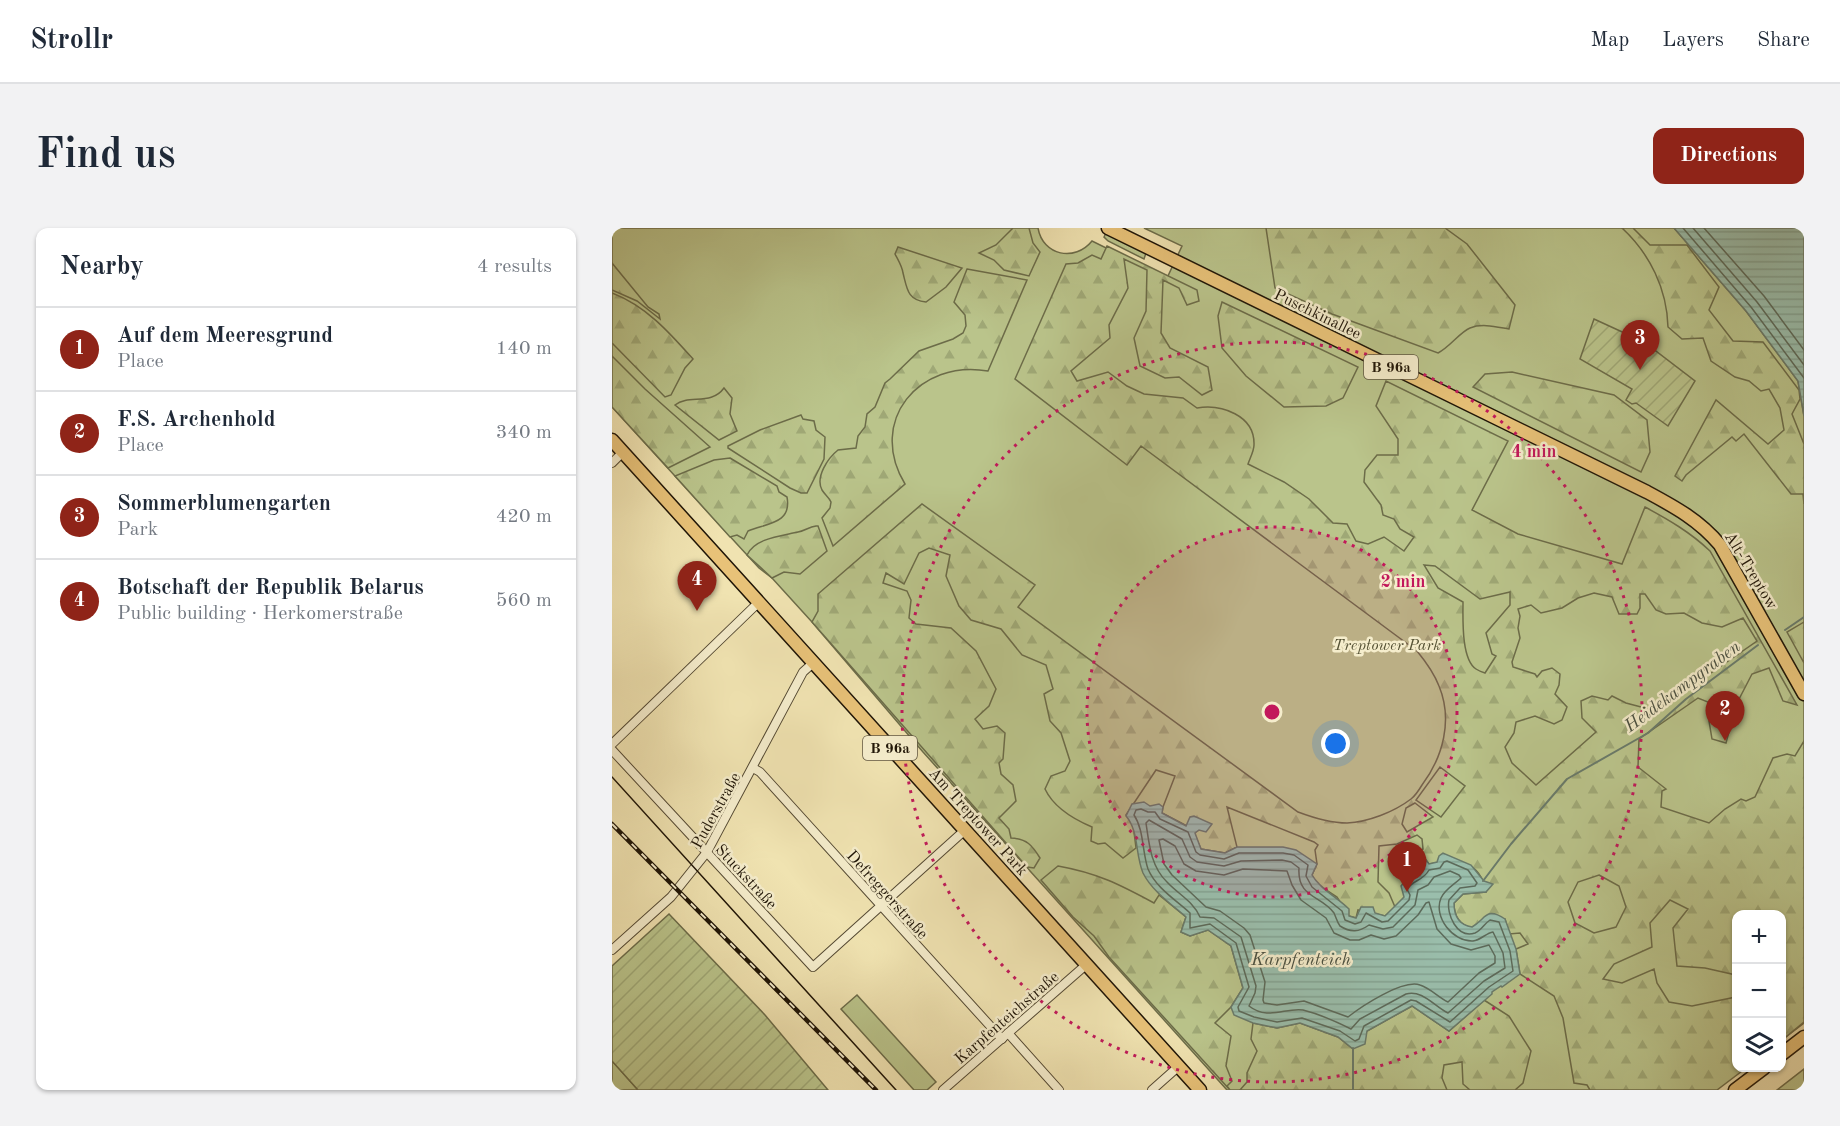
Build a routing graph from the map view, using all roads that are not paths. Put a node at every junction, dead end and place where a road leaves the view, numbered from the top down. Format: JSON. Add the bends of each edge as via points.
{"nodes":[{"id":1,"x":1108,"y":228,"type":"edge"},
{"id":2,"x":612,"y":440,"type":"edge"},
{"id":3,"x":623,"y":452,"type":"junction"},
{"id":4,"x":612,"y":463,"type":"edge"},
{"id":5,"x":1675,"y":506,"type":"joint"},
{"id":6,"x":759,"y":602,"type":"junction"},
{"id":7,"x":813,"y":663,"type":"junction"},
{"id":8,"x":1804,"y":694,"type":"edge"},
{"id":9,"x":612,"y":744,"type":"edge"},
{"id":10,"x":612,"y":750,"type":"edge"},
{"id":11,"x":753,"y":768,"type":"junction"},
{"id":12,"x":965,"y":830,"type":"junction"},
{"id":13,"x":707,"y":852,"type":"junction"},
{"id":14,"x":881,"y":905,"type":"junction"},
{"id":15,"x":612,"y":950,"type":"edge"},
{"id":16,"x":1087,"y":964,"type":"junction"},
{"id":17,"x":1005,"y":1036,"type":"junction"},
{"id":18,"x":1804,"y":1037,"type":"edge"},
{"id":19,"x":1786,"y":1051,"type":"edge"},
{"id":20,"x":1179,"y":1066,"type":"junction"},
{"id":21,"x":1759,"y":1072,"type":"edge"},
{"id":22,"x":943,"y":1090,"type":"edge"},
{"id":23,"x":1059,"y":1090,"type":"edge"},
{"id":24,"x":1152,"y":1090,"type":"edge"},
{"id":25,"x":1200,"y":1090,"type":"edge"},
{"id":26,"x":1735,"y":1090,"type":"edge"}],
"edges":[{"from":1,"to":5,"type":"main road","name":"Puschkinallee","number":"B 96a"},
{"from":2,"to":3,"type":"main road","name":"Am Treptower Park","number":"B 96a"},
{"from":3,"to":4,"type":"street"},
{"from":3,"to":6,"type":"main road","name":"Am Treptower Park","number":"B 96a"},
{"from":5,"to":8,"type":"main road","name":"Alt-Treptow","number":"B 96a","via":[[1720,545]]},
{"from":6,"to":7,"type":"main road","name":"Am Treptower Park","number":"B 96a"},
{"from":6,"to":9,"type":"street"},
{"from":7,"to":11,"type":"street","name":"Puderstraße","via":[[802,672]]},
{"from":7,"to":12,"type":"main road","name":"Am Treptower Park","number":"B 96a"},
{"from":10,"to":13,"type":"street","name":"Stuckstraße"},
{"from":11,"to":13,"type":"street","name":"Puderstraße"},
{"from":11,"to":14,"type":"street","name":"Defreggerstraße"},
{"from":12,"to":14,"type":"street"},
{"from":12,"to":16,"type":"main road","name":"Am Treptower Park","number":"B 96a"},
{"from":13,"to":14,"type":"street","name":"Stuckstraße","via":[[813,967]]},
{"from":13,"to":15,"type":"street","name":"Puderstraße","via":[[671,897]]},
{"from":14,"to":17,"type":"street","name":"Defreggerstraße"},
{"from":16,"to":17,"type":"street","name":"Karpfenteichstraße"},
{"from":16,"to":20,"type":"main road","name":"Am Treptower Park","number":"B 96a"},
{"from":17,"to":22,"type":"street","name":"Karpfenteichstraße"},
{"from":17,"to":23,"type":"street","name":"Defreggerstraße"},
{"from":18,"to":19,"type":"main road"},
{"from":20,"to":24,"type":"street"},
{"from":20,"to":25,"type":"main road","name":"Am Treptower Park","number":"B 96a"},
{"from":21,"to":26,"type":"main road"}]}
